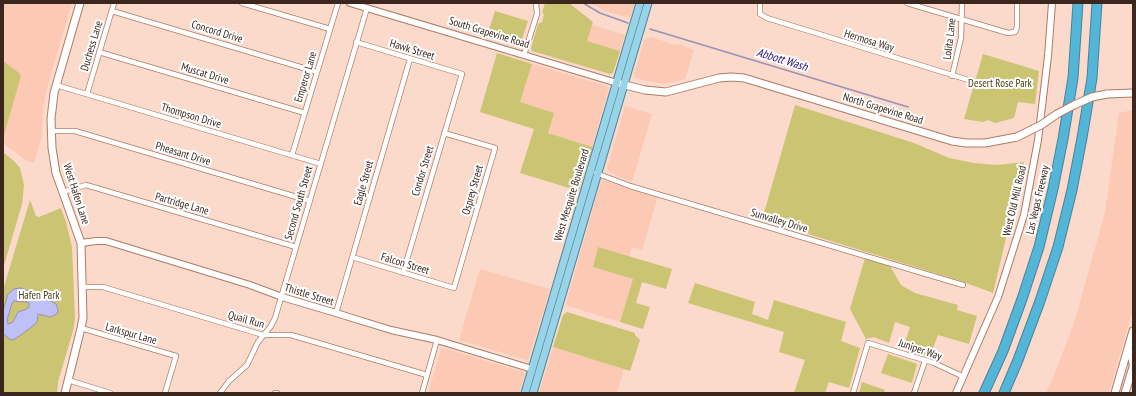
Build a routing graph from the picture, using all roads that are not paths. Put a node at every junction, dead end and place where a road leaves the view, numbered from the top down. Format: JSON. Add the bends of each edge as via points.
{"nodes":[{"id":1,"x":80,"y":3,"type":"edge"},
{"id":2,"x":114,"y":3,"type":"edge"},
{"id":3,"x":242,"y":3,"type":"edge"},
{"id":4,"x":338,"y":3,"type":"edge"},
{"id":5,"x":350,"y":3,"type":"edge"},
{"id":6,"x":536,"y":3,"type":"edge"},
{"id":7,"x":640,"y":3,"type":"edge"},
{"id":8,"x":648,"y":3,"type":"edge"},
{"id":9,"x":760,"y":3,"type":"edge"},
{"id":10,"x":907,"y":3,"type":"edge"},
{"id":11,"x":962,"y":3,"type":"edge"},
{"id":12,"x":1018,"y":3,"type":"edge"},
{"id":13,"x":1052,"y":3,"type":"edge"},
{"id":14,"x":1078,"y":3,"type":"edge"},
{"id":15,"x":1097,"y":3,"type":"edge"},
{"id":16,"x":367,"y":5,"type":"edge"},
{"id":17,"x":112,"y":11,"type":"junction"},
{"id":18,"x":962,"y":20,"type":"junction"},
{"id":19,"x":330,"y":29,"type":"junction"},
{"id":20,"x":356,"y":42,"type":"junction"},
{"id":21,"x":100,"y":52,"type":"junction"},
{"id":22,"x":524,"y":55,"type":"junction"},
{"id":23,"x":410,"y":58,"type":"junction"},
{"id":24,"x":317,"y":72,"type":"junction"},
{"id":25,"x":462,"y":74,"type":"joint"},
{"id":26,"x":952,"y":76,"type":"junction"},
{"id":27,"x":975,"y":82,"type":"dead end"},
{"id":28,"x":621,"y":84,"type":"junction"},
{"id":29,"x":56,"y":85,"type":"junction"},
{"id":30,"x":1133,"y":93,"type":"edge"},
{"id":31,"x":87,"y":94,"type":"junction"},
{"id":32,"x":305,"y":113,"type":"junction"},
{"id":33,"x":51,"y":131,"type":"junction"},
{"id":34,"x":444,"y":133,"type":"junction"},
{"id":35,"x":292,"y":156,"type":"junction"},
{"id":36,"x":321,"y":164,"type":"junction"},
{"id":37,"x":591,"y":171,"type":"junction"},
{"id":38,"x":598,"y":174,"type":"junction"},
{"id":39,"x":63,"y":192,"type":"junction"},
{"id":40,"x":310,"y":201,"type":"junction"},
{"id":41,"x":582,"y":216,"type":"junction"},
{"id":42,"x":81,"y":243,"type":"junction"},
{"id":43,"x":296,"y":247,"type":"junction"},
{"id":44,"x":352,"y":257,"type":"junction"},
{"id":45,"x":403,"y":273,"type":"junction"},
{"id":46,"x":963,"y":284,"type":"dead end"},
{"id":47,"x":83,"y":287,"type":"junction"},
{"id":48,"x":454,"y":288,"type":"joint"},
{"id":49,"x":282,"y":297,"type":"junction"},
{"id":50,"x":336,"y":313,"type":"junction"},
{"id":51,"x":81,"y":328,"type":"junction"},
{"id":52,"x":1133,"y":331,"type":"edge"},
{"id":53,"x":263,"y":335,"type":"junction"},
{"id":54,"x":437,"y":340,"type":"junction"},
{"id":55,"x":1133,"y":352,"type":"edge"},
{"id":56,"x":925,"y":361,"type":"junction"},
{"id":57,"x":1133,"y":365,"type":"edge"},
{"id":58,"x":532,"y":369,"type":"junction"},
{"id":59,"x":540,"y":371,"type":"junction"},
{"id":60,"x":427,"y":375,"type":"junction"},
{"id":61,"x":964,"y":377,"type":"junction"},
{"id":62,"x":68,"y":380,"type":"junction"},
{"id":63,"x":65,"y":393,"type":"edge"},
{"id":64,"x":110,"y":393,"type":"edge"},
{"id":65,"x":165,"y":393,"type":"edge"},
{"id":66,"x":220,"y":393,"type":"edge"},
{"id":67,"x":422,"y":393,"type":"edge"},
{"id":68,"x":525,"y":393,"type":"edge"},
{"id":69,"x":533,"y":393,"type":"edge"},
{"id":70,"x":853,"y":393,"type":"edge"},
{"id":71,"x":914,"y":393,"type":"edge"},
{"id":72,"x":956,"y":393,"type":"edge"},
{"id":73,"x":984,"y":393,"type":"edge"},
{"id":74,"x":1004,"y":393,"type":"edge"},
{"id":75,"x":1115,"y":393,"type":"edge"},
{"id":76,"x":1125,"y":393,"type":"edge"}],
"edges":[{"from":1,"to":29,"type":"main road","name":"West Hafen Lane"},
{"from":2,"to":17,"type":"street","name":"Duchess Lane"},
{"from":3,"to":19,"type":"street"},
{"from":4,"to":19,"type":"street","name":"Emperor Lane"},
{"from":5,"to":16,"type":"street","name":"South Grapevine Road"},
{"from":6,"to":22,"type":"street","via":[[537,14]]},
{"from":7,"to":28,"type":"main road","name":"West Mesquite Boulevard"},
{"from":8,"to":28,"type":"main road","name":"West Mesquite Boulevard"},
{"from":9,"to":26,"type":"street","name":"Hermosa Way","via":[[760,14],[766,18]]},
{"from":10,"to":18,"type":"street"},
{"from":11,"to":18,"type":"street","name":"Lolita Lane"},
{"from":12,"to":18,"type":"street","via":[[1015,32],[1008,33]]},
{"from":13,"to":61,"type":"street","name":"West Old Mill Road","via":[[1038,140],[1024,215],[998,298]]},
{"from":14,"to":73,"type":"highway","name":"Las Vegas Freeway","via":[[1073,78],[1064,139],[1039,247],[1022,299]]},
{"from":15,"to":74,"type":"highway","via":[[1092,78],[1072,190],[1058,247],[1040,301]]},
{"from":16,"to":20,"type":"street","name":"Second South Street"},
{"from":16,"to":22,"type":"street","name":"South Grapevine Road"},
{"from":17,"to":21,"type":"street","name":"Duchess Lane"},
{"from":17,"to":24,"type":"street","name":"Concord Drive"},
{"from":18,"to":26,"type":"street","name":"Lolita Lane","via":[[961,38]]},
{"from":19,"to":24,"type":"street","name":"Emperor Lane"},
{"from":20,"to":23,"type":"street","name":"Hawk Street"},
{"from":20,"to":36,"type":"street","name":"Second South Street"},
{"from":21,"to":31,"type":"street","name":"Duchess Lane"},
{"from":21,"to":32,"type":"street","name":"Muscat Drive"},
{"from":22,"to":28,"type":"street","name":"South Grapevine Road"},
{"from":23,"to":25,"type":"street","name":"Hawk Street"},
{"from":23,"to":44,"type":"street","name":"Eagle Street"},
{"from":24,"to":32,"type":"street","name":"Emperor Lane"},
{"from":25,"to":34,"type":"street","name":"Condor Street"},
{"from":26,"to":27,"type":"street","name":"Hermosa Way"},
{"from":28,"to":30,"type":"main road","name":"North Grapevine Road","bridge":true,"via":[[666,92],[719,78],[744,78],[966,144],[1017,137],[1092,97]]},
{"from":28,"to":37,"type":"main road","name":"West Mesquite Boulevard"},
{"from":28,"to":38,"type":"main road","name":"West Mesquite Boulevard"},
{"from":29,"to":31,"type":"street","name":"Thompson Drive"},
{"from":29,"to":33,"type":"main road","name":"West Hafen Lane"},
{"from":31,"to":35,"type":"street","name":"Thompson Drive"},
{"from":32,"to":35,"type":"street","name":"Emperor Lane"},
{"from":33,"to":39,"type":"main road","name":"West Hafen Lane","via":[[56,173]]},
{"from":33,"to":40,"type":"street","name":"Pheasant Drive","via":[[75,131]]},
{"from":34,"to":45,"type":"street","name":"Condor Street"},
{"from":34,"to":48,"type":"street","name":"Osprey Street","via":[[495,148]]},
{"from":35,"to":36,"type":"street","name":"Thompson Drive"},
{"from":36,"to":40,"type":"street","name":"Second South Street"},
{"from":37,"to":38,"type":"street","name":"Sunvalley Drive"},
{"from":37,"to":41,"type":"main road","name":"West Mesquite Boulevard"},
{"from":38,"to":41,"type":"main road","name":"West Mesquite Boulevard"},
{"from":38,"to":46,"type":"street","name":"Sunvalley Drive","via":[[630,186]]},
{"from":39,"to":42,"type":"main road","name":"West Hafen Lane"},
{"from":39,"to":43,"type":"street","name":"Partridge Lane","via":[[86,185]]},
{"from":40,"to":43,"type":"street","name":"Second South Street"},
{"from":41,"to":58,"type":"main road","name":"West Mesquite Boulevard"},
{"from":41,"to":59,"type":"main road","name":"West Mesquite Boulevard"},
{"from":42,"to":47,"type":"main road","name":"West Hafen Lane"},
{"from":42,"to":49,"type":"street","name":"Thistle Street","via":[[106,242]]},
{"from":43,"to":49,"type":"street","name":"Second South Street"},
{"from":44,"to":45,"type":"street","name":"Falcon Street"},
{"from":44,"to":50,"type":"street","name":"Eagle Street"},
{"from":45,"to":48,"type":"street","name":"Falcon Street"},
{"from":47,"to":51,"type":"main road","name":"West Hafen Lane"},
{"from":47,"to":53,"type":"street","name":"Quail Run","via":[[103,287]]},
{"from":49,"to":50,"type":"street","name":"Thistle Street"},
{"from":49,"to":53,"type":"street","name":"Second South Street","via":[[275,318]]},
{"from":50,"to":54,"type":"street","name":"Thistle Street","via":[[391,330]]},
{"from":51,"to":62,"type":"main road","name":"West Hafen Lane"},
{"from":51,"to":65,"type":"street","name":"Larkspur Lane","via":[[176,356]]},
{"from":52,"to":75,"type":"main road"},
{"from":53,"to":60,"type":"street","name":"Quail Run","via":[[291,335]]},
{"from":53,"to":66,"type":"street","name":"Second South Street","via":[[247,365]]},
{"from":54,"to":58,"type":"street","name":"Thistle Street"},
{"from":54,"to":60,"type":"street"},
{"from":55,"to":57,"type":"main road"},
{"from":56,"to":61,"type":"street","name":"Juniper Way"},
{"from":56,"to":70,"type":"street","name":"Juniper Way","via":[[868,343]]},
{"from":56,"to":71,"type":"street"},
{"from":57,"to":76,"type":"main road"},
{"from":58,"to":59,"type":"main road"},
{"from":58,"to":68,"type":"main road","name":"West Mesquite Boulevard"},
{"from":59,"to":69,"type":"main road","name":"West Mesquite Boulevard"},
{"from":60,"to":67,"type":"street"},
{"from":61,"to":72,"type":"street","name":"West Old Mill Road"},
{"from":62,"to":63,"type":"main road","name":"West Hafen Lane"},
{"from":62,"to":64,"type":"street"}]}
